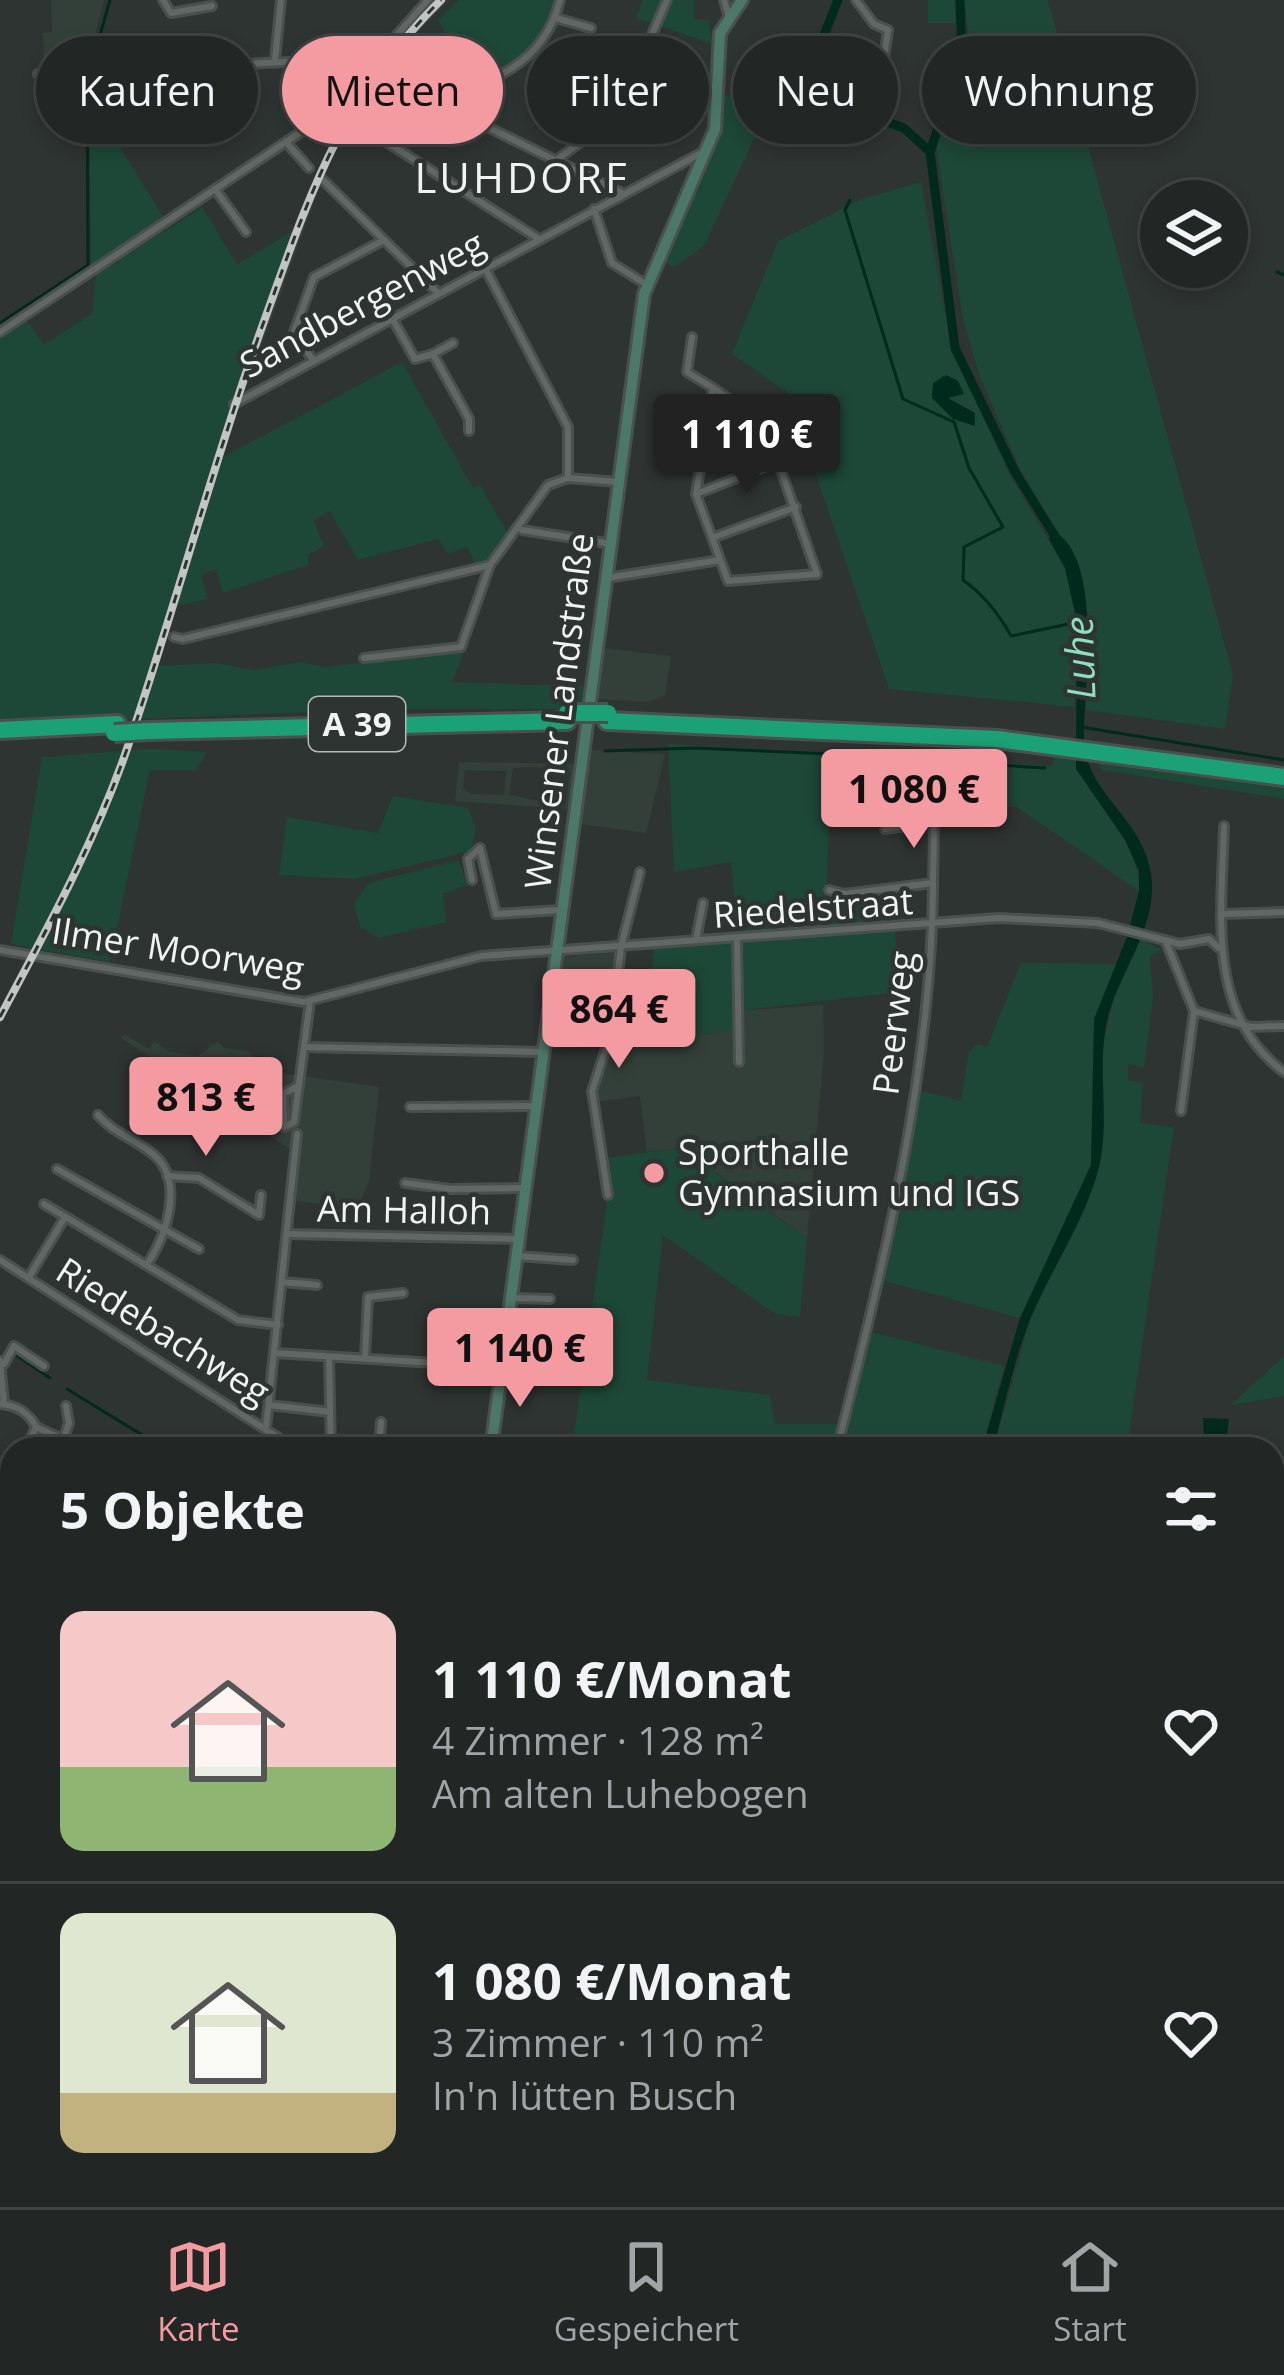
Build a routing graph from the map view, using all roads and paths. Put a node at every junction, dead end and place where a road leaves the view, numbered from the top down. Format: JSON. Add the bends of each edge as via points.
{"nodes":[{"id":1,"x":164,"y":0,"type":"edge"},
{"id":2,"x":281,"y":0,"type":"edge"},
{"id":3,"x":428,"y":0,"type":"edge"},
{"id":4,"x":560,"y":0,"type":"edge"},
{"id":5,"x":667,"y":0,"type":"edge"},
{"id":6,"x":724,"y":0,"type":"edge"},
{"id":7,"x":742,"y":0,"type":"edge"},
{"id":8,"x":856,"y":0,"type":"edge"},
{"id":9,"x":212,"y":7,"type":"dead end"},
{"id":10,"x":728,"y":14,"type":"junction"},
{"id":11,"x":556,"y":18,"type":"junction"},
{"id":12,"x":591,"y":28,"type":"dead end"},
{"id":13,"x":396,"y":36,"type":"edge"},
{"id":14,"x":651,"y":36,"type":"edge"},
{"id":15,"x":890,"y":36,"type":"edge"},
{"id":16,"x":274,"y":60,"type":"junction"},
{"id":17,"x":282,"y":60,"type":"edge"},
{"id":18,"x":258,"y":61,"type":"edge"},
{"id":19,"x":503,"y":77,"type":"edge"},
{"id":20,"x":709,"y":87,"type":"edge"},
{"id":21,"x":717,"y":88,"type":"junction"},
{"id":22,"x":503,"y":132,"type":"edge"},
{"id":23,"x":283,"y":144,"type":"edge"},
{"id":24,"x":288,"y":144,"type":"edge"},
{"id":25,"x":389,"y":144,"type":"edge"},
{"id":26,"x":579,"y":144,"type":"edge"},
{"id":27,"x":706,"y":151,"type":"junction"},
{"id":28,"x":558,"y":160,"type":"junction"},
{"id":29,"x":309,"y":167,"type":"dead end"},
{"id":30,"x":323,"y":180,"type":"dead end"},
{"id":31,"x":214,"y":189,"type":"junction"},
{"id":32,"x":624,"y":194,"type":"junction"},
{"id":33,"x":594,"y":209,"type":"junction"},
{"id":34,"x":246,"y":232,"type":"dead end"},
{"id":35,"x":539,"y":239,"type":"junction"},
{"id":36,"x":384,"y":240,"type":"junction"},
{"id":37,"x":485,"y":268,"type":"junction"},
{"id":38,"x":646,"y":285,"type":"junction"},
{"id":39,"x":438,"y":293,"type":"junction"},
{"id":40,"x":392,"y":318,"type":"junction"},
{"id":41,"x":0,"y":332,"type":"edge"},
{"id":42,"x":692,"y":337,"type":"dead end"},
{"id":43,"x":453,"y":343,"type":"dead end"},
{"id":44,"x":433,"y":354,"type":"junction"},
{"id":45,"x":313,"y":361,"type":"junction"},
{"id":46,"x":712,"y":388,"type":"junction"},
{"id":47,"x":234,"y":404,"type":"dead end"},
{"id":48,"x":470,"y":431,"type":"dead end"},
{"id":49,"x":780,"y":461,"type":"junction"},
{"id":50,"x":568,"y":478,"type":"junction"},
{"id":51,"x":620,"y":482,"type":"junction"},
{"id":52,"x":696,"y":494,"type":"junction"},
{"id":53,"x":796,"y":507,"type":"junction"},
{"id":54,"x":522,"y":530,"type":"dead end"},
{"id":55,"x":712,"y":538,"type":"junction"},
{"id":56,"x":611,"y":544,"type":"junction"},
{"id":57,"x":720,"y":560,"type":"junction"},
{"id":58,"x":490,"y":565,"type":"junction"},
{"id":59,"x":607,"y":578,"type":"junction"},
{"id":60,"x":174,"y":637,"type":"dead end"},
{"id":61,"x":364,"y":658,"type":"dead end"},
{"id":62,"x":0,"y":735,"type":"edge"},
{"id":63,"x":932,"y":760,"type":"dead end"},
{"id":64,"x":1284,"y":772,"type":"edge"},
{"id":65,"x":938,"y":822,"type":"junction"},
{"id":66,"x":1224,"y":826,"type":"dead end"},
{"id":67,"x":885,"y":829,"type":"dead end"},
{"id":68,"x":640,"y":872,"type":"dead end"},
{"id":69,"x":472,"y":880,"type":"dead end"},
{"id":70,"x":933,"y":883,"type":"junction"},
{"id":71,"x":829,"y":890,"type":"dead end"},
{"id":72,"x":703,"y":903,"type":"dead end"},
{"id":73,"x":563,"y":910,"type":"junction"},
{"id":74,"x":1284,"y":912,"type":"edge"},
{"id":75,"x":1222,"y":918,"type":"junction"},
{"id":76,"x":933,"y":927,"type":"junction"},
{"id":77,"x":1209,"y":939,"type":"junction"},
{"id":78,"x":737,"y":940,"type":"junction"},
{"id":79,"x":696,"y":942,"type":"junction"},
{"id":80,"x":1166,"y":942,"type":"junction"},
{"id":81,"x":621,"y":947,"type":"junction"},
{"id":82,"x":1219,"y":947,"type":"junction"},
{"id":83,"x":0,"y":950,"type":"edge"},
{"id":84,"x":558,"y":951,"type":"junction"},
{"id":85,"x":310,"y":1001,"type":"junction"},
{"id":86,"x":1194,"y":1011,"type":"junction"},
{"id":87,"x":1240,"y":1025,"type":"junction"},
{"id":88,"x":1284,"y":1026,"type":"edge"},
{"id":89,"x":304,"y":1047,"type":"junction"},
{"id":90,"x":545,"y":1052,"type":"junction"},
{"id":91,"x":739,"y":1062,"type":"dead end"},
{"id":92,"x":1284,"y":1072,"type":"edge"},
{"id":93,"x":298,"y":1086,"type":"junction"},
{"id":94,"x":538,"y":1106,"type":"junction"},
{"id":95,"x":410,"y":1107,"type":"dead end"},
{"id":96,"x":1180,"y":1111,"type":"dead end"},
{"id":97,"x":98,"y":1115,"type":"dead end"},
{"id":98,"x":297,"y":1135,"type":"dead end"},
{"id":99,"x":57,"y":1169,"type":"dead end"},
{"id":100,"x":166,"y":1176,"type":"junction"},
{"id":101,"x":405,"y":1183,"type":"dead end"},
{"id":102,"x":526,"y":1188,"type":"junction"},
{"id":103,"x":261,"y":1195,"type":"dead end"},
{"id":104,"x":608,"y":1195,"type":"dead end"},
{"id":105,"x":44,"y":1204,"type":"dead end"},
{"id":106,"x":65,"y":1216,"type":"junction"},
{"id":107,"x":167,"y":1232,"type":"junction"},
{"id":108,"x":286,"y":1234,"type":"junction"},
{"id":109,"x":520,"y":1239,"type":"junction"},
{"id":110,"x":199,"y":1250,"type":"dead end"},
{"id":111,"x":518,"y":1256,"type":"junction"},
{"id":112,"x":0,"y":1260,"type":"edge"},
{"id":113,"x":573,"y":1260,"type":"dead end"},
{"id":114,"x":147,"y":1265,"type":"junction"},
{"id":115,"x":29,"y":1277,"type":"junction"},
{"id":116,"x":282,"y":1282,"type":"junction"},
{"id":117,"x":317,"y":1285,"type":"dead end"},
{"id":118,"x":403,"y":1293,"type":"dead end"},
{"id":119,"x":512,"y":1298,"type":"junction"},
{"id":120,"x":550,"y":1299,"type":"dead end"},
{"id":121,"x":278,"y":1324,"type":"junction"},
{"id":122,"x":5,"y":1341,"type":"dead end"},
{"id":123,"x":14,"y":1346,"type":"junction"},
{"id":124,"x":275,"y":1353,"type":"junction"},
{"id":125,"x":329,"y":1356,"type":"junction"},
{"id":126,"x":365,"y":1358,"type":"junction"},
{"id":127,"x":2,"y":1362,"type":"edge"},
{"id":128,"x":503,"y":1364,"type":"junction"},
{"id":129,"x":44,"y":1366,"type":"dead end"},
{"id":130,"x":562,"y":1371,"type":"dead end"},
{"id":131,"x":2,"y":1404,"type":"edge"},
{"id":132,"x":269,"y":1405,"type":"junction"},
{"id":133,"x":67,"y":1406,"type":"dead end"},
{"id":134,"x":330,"y":1412,"type":"junction"},
{"id":135,"x":381,"y":1422,"type":"dead end"},
{"id":136,"x":36,"y":1427,"type":"junction"},
{"id":137,"x":266,"y":1428,"type":"junction"},
{"id":138,"x":31,"y":1437,"type":"edge"},
{"id":139,"x":56,"y":1437,"type":"edge"},
{"id":140,"x":63,"y":1437,"type":"edge"},
{"id":141,"x":279,"y":1437,"type":"edge"},
{"id":142,"x":331,"y":1437,"type":"edge"},
{"id":143,"x":380,"y":1437,"type":"edge"},
{"id":144,"x":493,"y":1437,"type":"edge"},
{"id":145,"x":840,"y":1437,"type":"edge"}],
"edges":[{"from":1,"to":9,"type":"street","via":[[171,13]]},
{"from":2,"to":16,"type":"street"},
{"from":3,"to":13,"type":"street"},
{"from":4,"to":11,"type":"street"},
{"from":5,"to":14,"type":"street"},
{"from":6,"to":10,"type":"street"},
{"from":7,"to":10,"type":"main road"},
{"from":8,"to":15,"type":"street"},
{"from":10,"to":21,"type":"main road","name":"Winsener Landstraße"},
{"from":11,"to":12,"type":"street"},
{"from":11,"to":19,"type":"street"},
{"from":16,"to":17,"type":"street"},
{"from":16,"to":18,"type":"street"},
{"from":20,"to":21,"type":"street"},
{"from":21,"to":27,"type":"main road","name":"Winsener Landstraße"},
{"from":22,"to":28,"type":"street"},
{"from":23,"to":31,"type":"street"},
{"from":24,"to":29,"type":"street"},
{"from":25,"to":35,"type":"street"},
{"from":26,"to":28,"type":"street"},
{"from":27,"to":32,"type":"street","name":"Sandbergenweg"},
{"from":27,"to":38,"type":"main road","name":"Winsener Landstraße"},
{"from":28,"to":32,"type":"street"},
{"from":30,"to":36,"type":"street"},
{"from":31,"to":34,"type":"street"},
{"from":31,"to":41,"type":"street"},
{"from":32,"to":33,"type":"street","name":"Sandbergenweg"},
{"from":33,"to":35,"type":"street","name":"Sandbergenweg"},
{"from":33,"to":38,"type":"street","via":[[612,263]]},
{"from":35,"to":37,"type":"street","name":"Sandbergenweg"},
{"from":36,"to":39,"type":"street"},
{"from":36,"to":45,"type":"street","via":[[314,277],[294,332]]},
{"from":37,"to":39,"type":"street","name":"Sandbergenweg"},
{"from":37,"to":50,"type":"street","via":[[568,427]]},
{"from":38,"to":51,"type":"main road","name":"Winsener Landstraße"},
{"from":39,"to":40,"type":"street","name":"Sandbergenweg"},
{"from":40,"to":44,"type":"street","via":[[415,359]]},
{"from":40,"to":45,"type":"street","name":"Sandbergenweg"},
{"from":42,"to":46,"type":"street","via":[[687,372]]},
{"from":43,"to":44,"type":"street"},
{"from":44,"to":48,"type":"street"},
{"from":45,"to":47,"type":"street","name":"Sandbergenweg"},
{"from":46,"to":49,"type":"street","via":[[765,424]]},
{"from":46,"to":52,"type":"street"},
{"from":49,"to":52,"type":"street"},
{"from":49,"to":53,"type":"street"},
{"from":50,"to":51,"type":"street"},
{"from":50,"to":58,"type":"street","via":[[548,485]]},
{"from":51,"to":56,"type":"main road","name":"Winsener Landstraße"},
{"from":52,"to":55,"type":"street"},
{"from":53,"to":55,"type":"street"},
{"from":53,"to":57,"type":"street","via":[[817,574],[732,583]]},
{"from":54,"to":56,"type":"street"},
{"from":55,"to":57,"type":"street"},
{"from":56,"to":59,"type":"main road","name":"Winsener Landstraße"},
{"from":57,"to":59,"type":"street"},
{"from":58,"to":60,"type":"street"},
{"from":58,"to":61,"type":"street","via":[[461,647]]},
{"from":59,"to":73,"type":"main road","name":"Winsener Landstraße"},
{"from":62,"to":64,"type":"highway","number":"A 39","bridge":true,"via":[[567,717],[828,719]]},
{"from":63,"to":65,"type":"street","name":"Peerweg","via":[[924,771]]},
{"from":65,"to":67,"type":"street"},
{"from":65,"to":70,"type":"street","name":"Peerweg"},
{"from":66,"to":75,"type":"street"},
{"from":68,"to":81,"type":"street"},
{"from":69,"to":73,"type":"street","via":[[468,859],[480,848],[496,914]]},
{"from":70,"to":71,"type":"street"},
{"from":70,"to":76,"type":"street","name":"Peerweg"},
{"from":72,"to":79,"type":"street","name":"Riedelstraat"},
{"from":73,"to":84,"type":"main road","name":"Winsener Landstraße"},
{"from":74,"to":75,"type":"street"},
{"from":75,"to":77,"type":"street"},
{"from":75,"to":82,"type":"street"},
{"from":76,"to":78,"type":"street","name":"Riedelstraat"},
{"from":76,"to":80,"type":"street","name":"Riedelstraat","via":[[1021,918],[1120,928]]},
{"from":76,"to":145,"type":"street","name":"Peerweg","via":[[916,1085]]},
{"from":77,"to":80,"type":"street"},
{"from":77,"to":82,"type":"street"},
{"from":78,"to":79,"type":"street","name":"Riedelstraat"},
{"from":78,"to":91,"type":"street"},
{"from":79,"to":81,"type":"street","name":"Riedelstraat"},
{"from":80,"to":86,"type":"street"},
{"from":81,"to":84,"type":"street","name":"Riedelstraat"},
{"from":81,"to":104,"type":"street","via":[[611,1033],[592,1091]]},
{"from":82,"to":87,"type":"street"},
{"from":83,"to":85,"type":"street","name":"Ilmer Moorweg"},
{"from":84,"to":85,"type":"street","name":"Ilmer Moorweg","via":[[450,962]]},
{"from":84,"to":90,"type":"main road","name":"Winsener Landstraße"},
{"from":85,"to":89,"type":"street"},
{"from":86,"to":87,"type":"street"},
{"from":86,"to":96,"type":"street"},
{"from":87,"to":88,"type":"street"},
{"from":87,"to":92,"type":"street"},
{"from":89,"to":90,"type":"street"},
{"from":89,"to":93,"type":"street"},
{"from":90,"to":94,"type":"main road","name":"Winsener Landstraße"},
{"from":93,"to":93,"type":"street","via":[[294,1122],[284,1127],[283,1094]]},
{"from":94,"to":95,"type":"street"},
{"from":94,"to":102,"type":"main road","name":"Winsener Landstraße"},
{"from":97,"to":100,"type":"street","via":[[154,1154]]},
{"from":98,"to":108,"type":"street"},
{"from":99,"to":107,"type":"street"},
{"from":100,"to":103,"type":"street","via":[[199,1178],[259,1215]]},
{"from":100,"to":107,"type":"street"},
{"from":101,"to":102,"type":"street"},
{"from":102,"to":109,"type":"main road","name":"Winsener Landstraße"},
{"from":105,"to":106,"type":"street"},
{"from":106,"to":114,"type":"street"},
{"from":106,"to":115,"type":"street"},
{"from":107,"to":110,"type":"street"},
{"from":107,"to":114,"type":"street"},
{"from":108,"to":109,"type":"street","name":"Am Halloh"},
{"from":108,"to":116,"type":"street"},
{"from":109,"to":111,"type":"main road","name":"Winsener Landstraße"},
{"from":111,"to":113,"type":"street"},
{"from":111,"to":119,"type":"main road","name":"Winsener Landstraße"},
{"from":112,"to":115,"type":"street","name":"Riedebachweg"},
{"from":114,"to":121,"type":"street","via":[[238,1321]]},
{"from":115,"to":137,"type":"street","name":"Riedebachweg"},
{"from":116,"to":117,"type":"street"},
{"from":116,"to":121,"type":"street"},
{"from":118,"to":126,"type":"street","via":[[368,1297]]},
{"from":119,"to":120,"type":"street"},
{"from":119,"to":128,"type":"main road","name":"Winsener Landstraße"},
{"from":121,"to":124,"type":"street"},
{"from":122,"to":123,"type":"street"},
{"from":123,"to":127,"type":"street"},
{"from":123,"to":129,"type":"street"},
{"from":124,"to":125,"type":"street"},
{"from":124,"to":132,"type":"street"},
{"from":125,"to":126,"type":"street"},
{"from":125,"to":134,"type":"street"},
{"from":126,"to":128,"type":"street"},
{"from":127,"to":131,"type":"street"},
{"from":128,"to":130,"type":"street"},
{"from":128,"to":144,"type":"main road","name":"Winsener Landstraße"},
{"from":131,"to":136,"type":"street","via":[[31,1416]]},
{"from":132,"to":134,"type":"street"},
{"from":132,"to":137,"type":"street"},
{"from":133,"to":140,"type":"street"},
{"from":134,"to":142,"type":"street"},
{"from":135,"to":143,"type":"street"},
{"from":136,"to":138,"type":"street"},
{"from":136,"to":139,"type":"street"},
{"from":137,"to":141,"type":"street","name":"Riedebachweg"}]}
